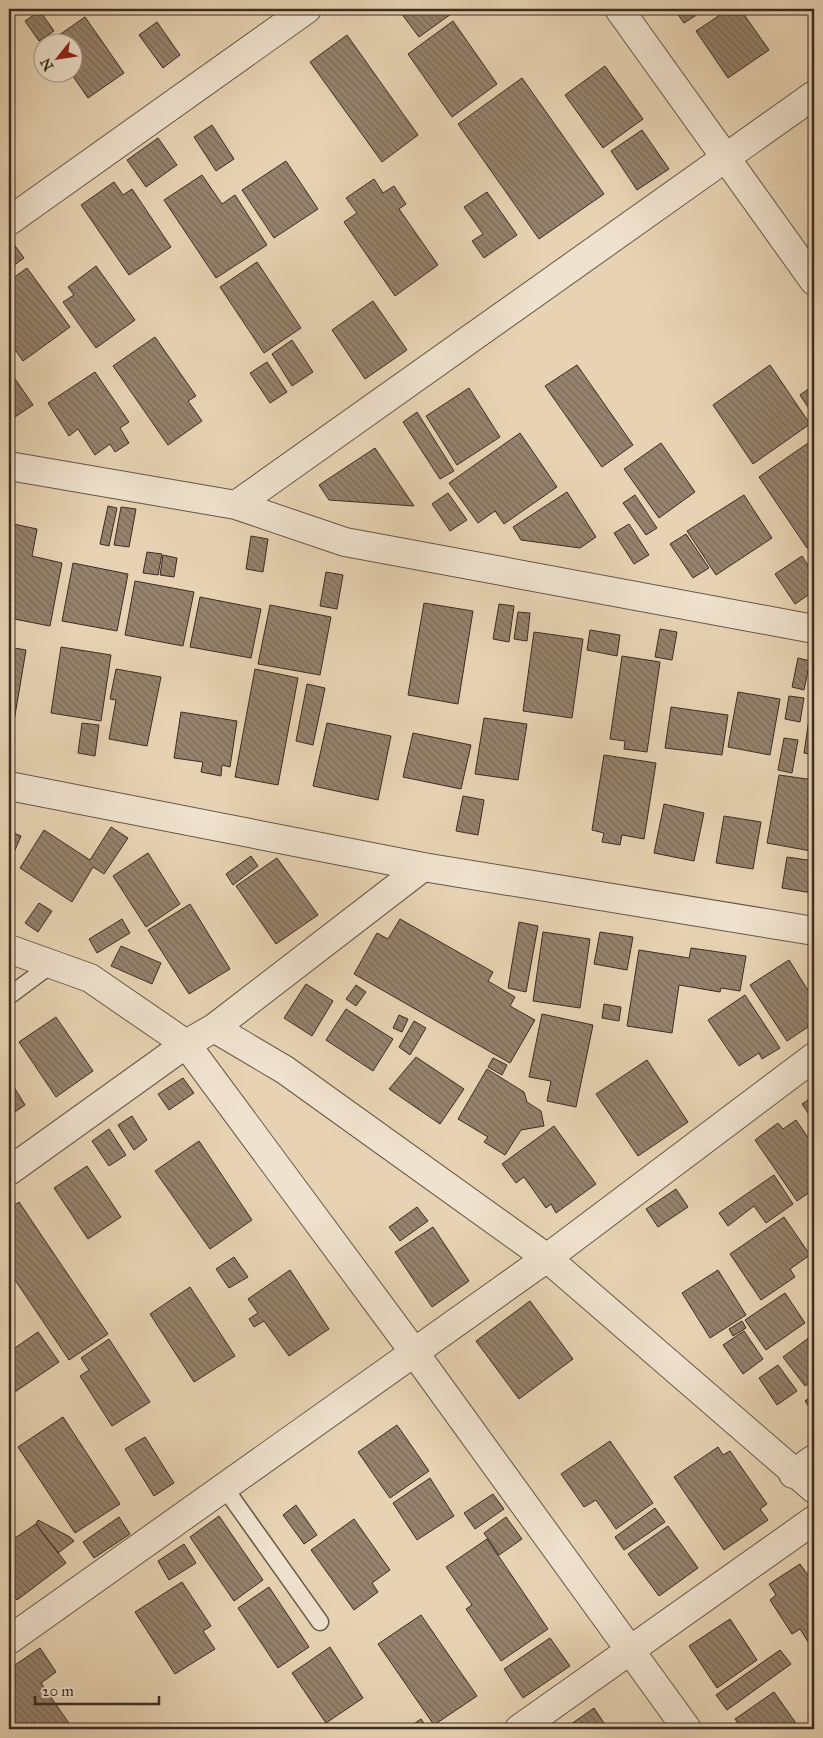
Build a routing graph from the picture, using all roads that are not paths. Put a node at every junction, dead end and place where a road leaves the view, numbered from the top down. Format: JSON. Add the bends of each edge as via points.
{"nodes":[{"id":1,"x":307,"y":9,"type":"edge"},
{"id":2,"x":619,"y":9,"type":"edge"},
{"id":3,"x":814,"y":95,"type":"edge"},
{"id":4,"x":725,"y":158,"type":"junction"},
{"id":5,"x":9,"y":221,"type":"edge"},
{"id":6,"x":814,"y":281,"type":"edge"},
{"id":7,"x":9,"y":466,"type":"edge"},
{"id":8,"x":236,"y":505,"type":"junction"},
{"id":9,"x":814,"y":629,"type":"edge"},
{"id":10,"x":9,"y":786,"type":"edge"},
{"id":11,"x":424,"y":867,"type":"junction"},
{"id":12,"x":814,"y":931,"type":"edge"},
{"id":13,"x":9,"y":949,"type":"edge"},
{"id":14,"x":52,"y":964,"type":"junction"},
{"id":15,"x":9,"y":996,"type":"edge"},
{"id":16,"x":214,"y":1028,"type":"junction"},
{"id":17,"x":186,"y":1044,"type":"junction"},
{"id":18,"x":814,"y":1057,"type":"edge"},
{"id":19,"x":9,"y":1171,"type":"edge"},
{"id":20,"x":547,"y":1258,"type":"junction"},
{"id":21,"x":414,"y":1352,"type":"junction"},
{"id":22,"x":807,"y":1474,"type":"edge"},
{"id":23,"x":224,"y":1487,"type":"junction"},
{"id":24,"x":814,"y":1520,"type":"edge"},
{"id":25,"x":320,"y":1622,"type":"dead end"},
{"id":26,"x":9,"y":1640,"type":"edge"},
{"id":27,"x":630,"y":1649,"type":"junction"},
{"id":28,"x":519,"y":1729,"type":"edge"},
{"id":29,"x":687,"y":1729,"type":"edge"}],
"edges":[{"from":1,"to":5,"type":"street"},
{"from":2,"to":4,"type":"street"},
{"from":3,"to":4,"type":"street"},
{"from":4,"to":6,"type":"street"},
{"from":4,"to":8,"type":"street"},
{"from":7,"to":8,"type":"street"},
{"from":8,"to":9,"type":"street","via":[[344,542]]},
{"from":10,"to":11,"type":"street"},
{"from":11,"to":12,"type":"street"},
{"from":11,"to":16,"type":"street"},
{"from":13,"to":14,"type":"street"},
{"from":14,"to":15,"type":"lane"},
{"from":14,"to":17,"type":"street","via":[[90,978]]},
{"from":16,"to":17,"type":"street"},
{"from":16,"to":20,"type":"street","via":[[285,1070]]},
{"from":17,"to":19,"type":"street"},
{"from":17,"to":21,"type":"street"},
{"from":18,"to":20,"type":"street"},
{"from":20,"to":21,"type":"street"},
{"from":20,"to":22,"type":"street"},
{"from":21,"to":23,"type":"street"},
{"from":21,"to":27,"type":"street"},
{"from":23,"to":25,"type":"lane"},
{"from":23,"to":26,"type":"street"},
{"from":24,"to":27,"type":"street"},
{"from":27,"to":28,"type":"street"},
{"from":27,"to":29,"type":"street"}]}
